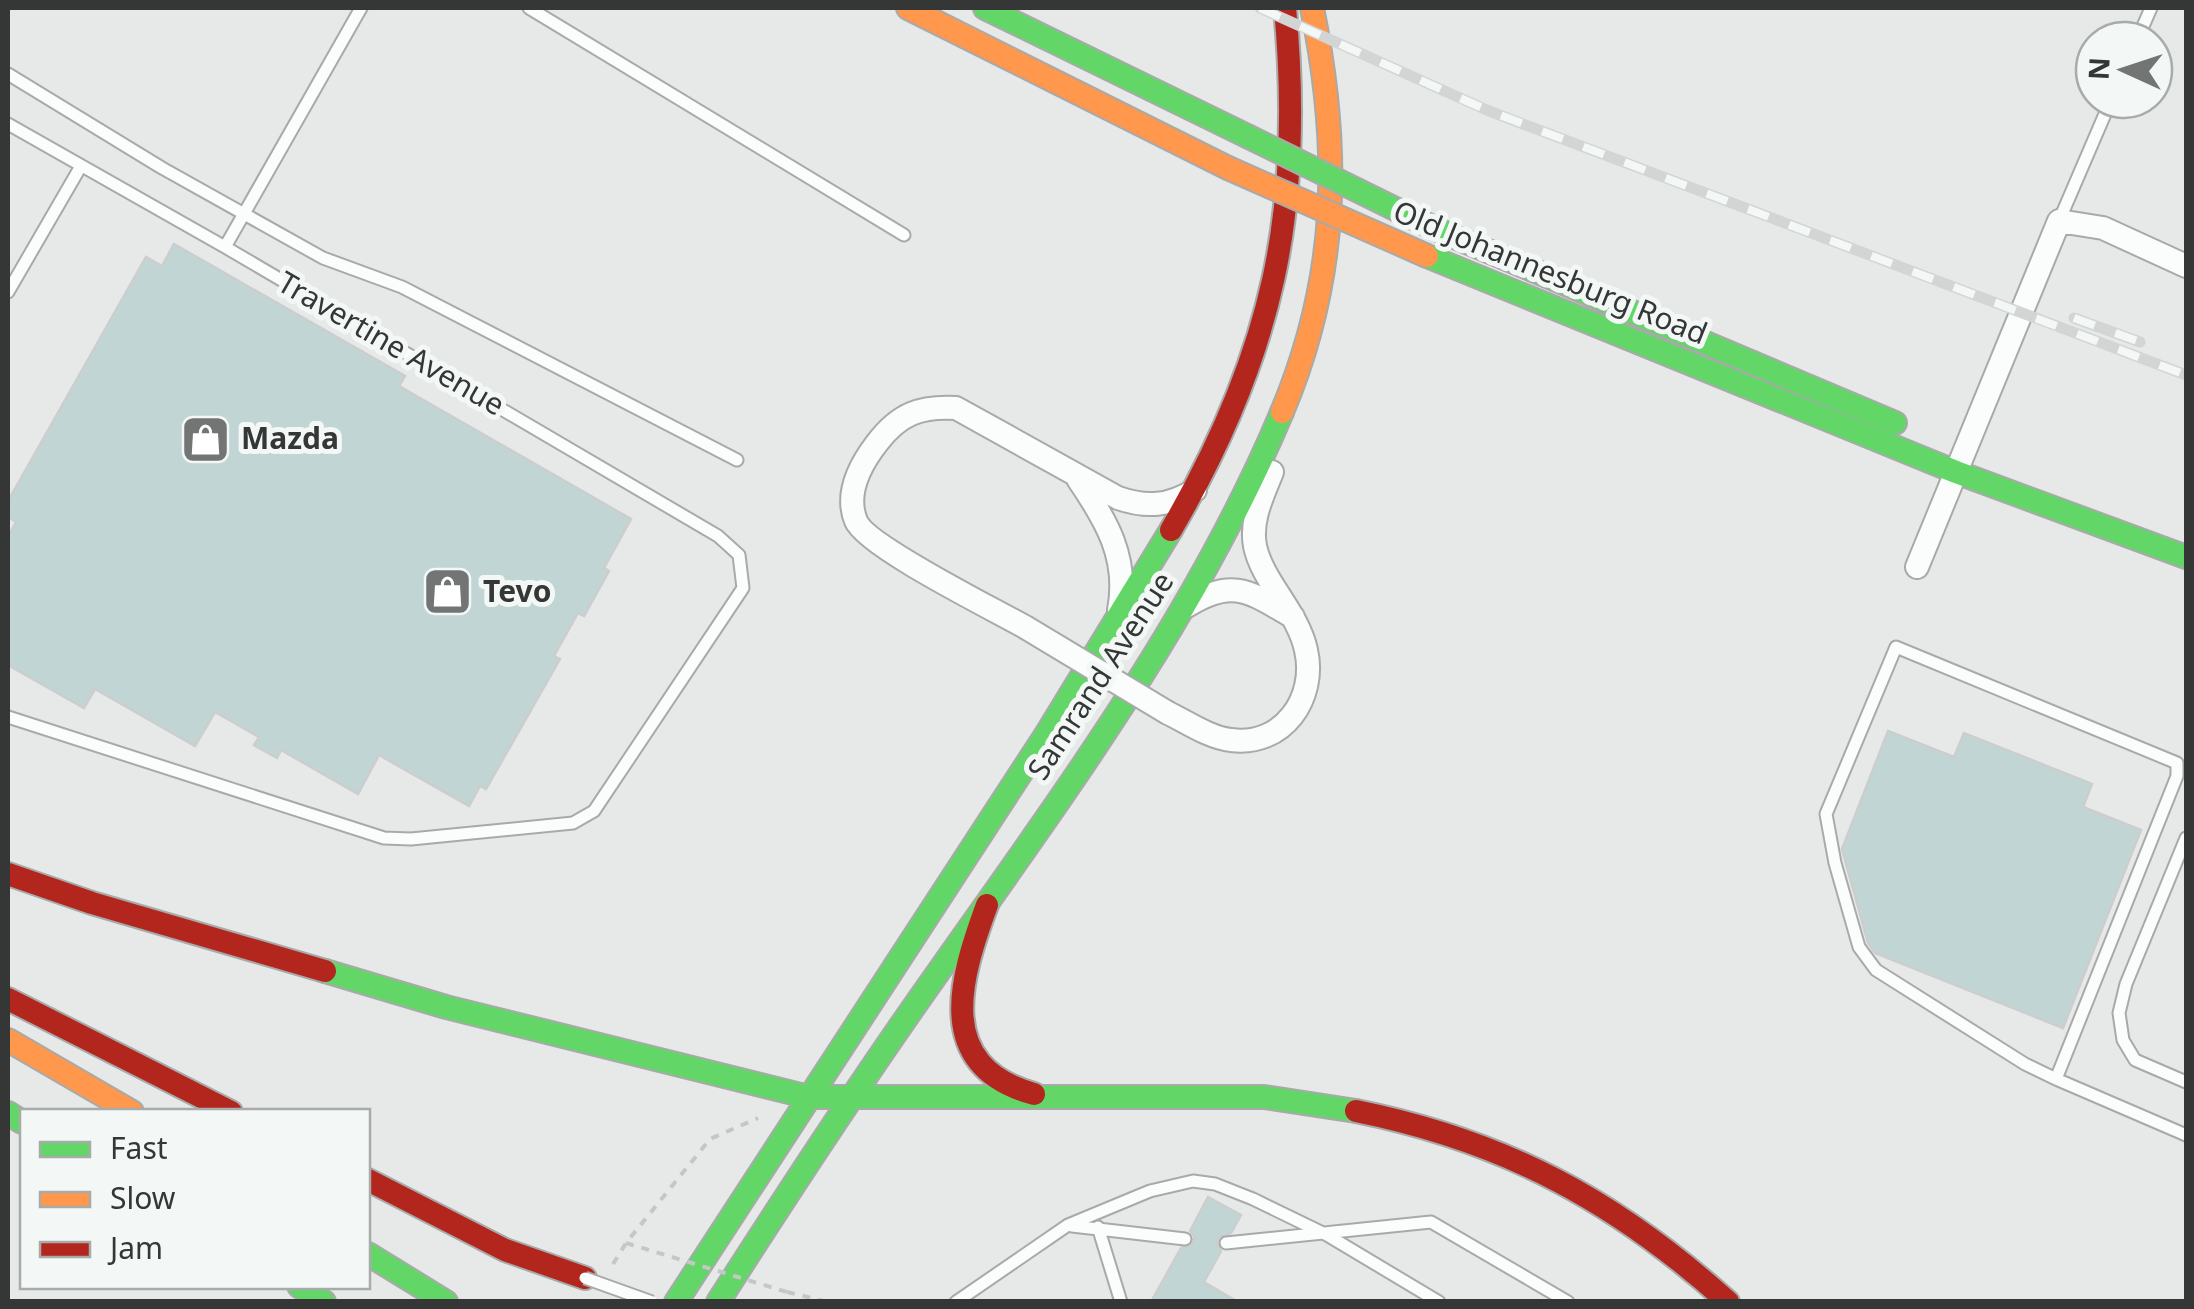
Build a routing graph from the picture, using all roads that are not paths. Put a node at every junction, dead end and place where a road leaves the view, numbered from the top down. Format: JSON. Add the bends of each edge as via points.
{"nodes":[{"id":1,"x":361,"y":8,"type":"edge"},
{"id":2,"x":529,"y":8,"type":"edge"},
{"id":3,"x":908,"y":8,"type":"edge"},
{"id":4,"x":985,"y":8,"type":"edge"},
{"id":5,"x":1285,"y":8,"type":"edge"},
{"id":6,"x":1312,"y":8,"type":"edge"},
{"id":7,"x":8,"y":74,"type":"edge"},
{"id":8,"x":2102,"y":120,"type":"edge"},
{"id":9,"x":8,"y":124,"type":"edge"},
{"id":10,"x":81,"y":166,"type":"junction"},
{"id":11,"x":244,"y":214,"type":"junction"},
{"id":12,"x":2059,"y":221,"type":"junction"},
{"id":13,"x":904,"y":235,"type":"dead end"},
{"id":14,"x":225,"y":246,"type":"junction"},
{"id":15,"x":2186,"y":266,"type":"edge"},
{"id":16,"x":8,"y":292,"type":"edge"},
{"id":17,"x":1302,"y":362,"type":"junction"},
{"id":18,"x":737,"y":460,"type":"dead end"},
{"id":19,"x":1960,"y":462,"type":"junction"},
{"id":20,"x":1073,"y":472,"type":"junction"},
{"id":21,"x":1198,"y":489,"type":"junction"},
{"id":22,"x":2186,"y":538,"type":"edge"},
{"id":23,"x":2186,"y":556,"type":"edge"},
{"id":24,"x":1917,"y":567,"type":"dead end"},
{"id":25,"x":1182,"y":610,"type":"junction"},
{"id":26,"x":1293,"y":617,"type":"junction"},
{"id":27,"x":1116,"y":626,"type":"junction"},
{"id":28,"x":8,"y":717,"type":"edge"},
{"id":29,"x":2186,"y":838,"type":"edge"},
{"id":30,"x":8,"y":874,"type":"edge"},
{"id":31,"x":987,"y":905,"type":"junction"},
{"id":32,"x":8,"y":999,"type":"edge"},
{"id":33,"x":8,"y":1040,"type":"edge"},
{"id":34,"x":2056,"y":1079,"type":"junction"},
{"id":35,"x":2186,"y":1082,"type":"edge"},
{"id":36,"x":809,"y":1097,"type":"junction"},
{"id":37,"x":849,"y":1099,"type":"junction"},
{"id":38,"x":1058,"y":1099,"type":"junction"},
{"id":39,"x":127,"y":1109,"type":"edge"},
{"id":40,"x":225,"y":1109,"type":"edge"},
{"id":41,"x":2186,"y":1136,"type":"edge"},
{"id":42,"x":370,"y":1181,"type":"edge"},
{"id":43,"x":1068,"y":1225,"type":"junction"},
{"id":44,"x":1098,"y":1227,"type":"junction"},
{"id":45,"x":1327,"y":1235,"type":"junction"},
{"id":46,"x":1186,"y":1239,"type":"dead end"},
{"id":47,"x":1226,"y":1242,"type":"dead end"},
{"id":48,"x":370,"y":1255,"type":"edge"},
{"id":49,"x":596,"y":1275,"type":"joint"},
{"id":50,"x":446,"y":1302,"type":"edge"},
{"id":51,"x":652,"y":1302,"type":"edge"},
{"id":52,"x":676,"y":1302,"type":"edge"},
{"id":53,"x":718,"y":1302,"type":"edge"},
{"id":54,"x":956,"y":1302,"type":"edge"},
{"id":55,"x":1120,"y":1302,"type":"edge"},
{"id":56,"x":1439,"y":1302,"type":"edge"},
{"id":57,"x":1568,"y":1302,"type":"edge"},
{"id":58,"x":1728,"y":1302,"type":"edge"}],
"edges":[{"from":1,"to":11,"type":"lane"},
{"from":2,"to":13,"type":"lane"},
{"from":3,"to":19,"type":"main road","name":"Old Johannesburg Road","bridge":true,"via":[[1228,168],[1427,256]]},
{"from":4,"to":19,"type":"main road","name":"Old Johannesburg Road","bridge":true,"via":[[1438,230]]},
{"from":5,"to":21,"type":"main road","name":"Samrand Avenue","via":[[1294,77],[1288,214],[1255,353]]},
{"from":6,"to":17,"type":"main road","name":"Samrand Avenue","via":[[1333,153],[1328,250]]},
{"from":7,"to":11,"type":"lane"},
{"from":8,"to":12,"type":"lane"},
{"from":9,"to":10,"type":"lane","name":"Travertine Avenue"},
{"from":10,"to":14,"type":"lane","name":"Travertine Avenue"},
{"from":10,"to":16,"type":"lane"},
{"from":11,"to":14,"type":"lane"},
{"from":11,"to":18,"type":"lane","via":[[323,258],[402,287]]},
{"from":12,"to":15,"type":"street","via":[[2102,228]]},
{"from":12,"to":19,"type":"street"},
{"from":14,"to":28,"type":"lane","name":"Travertine Avenue","via":[[718,536],[739,555],[743,588],[594,812],[573,823],[384,838]]},
{"from":17,"to":25,"type":"main road","name":"Samrand Avenue","via":[[1260,470]]},
{"from":17,"to":26,"type":"street","via":[[1282,450],[1254,524],[1258,555]]},
{"from":19,"to":22,"type":"main road","name":"Old Johannesburg Road"},
{"from":19,"to":23,"type":"main road","name":"Old Johannesburg Road"},
{"from":19,"to":24,"type":"street"},
{"from":20,"to":21,"type":"street","via":[[1142,506],[1176,502]]},
{"from":20,"to":26,"type":"street","bridge":true,"via":[[956,408],[936,407],[916,410],[892,426],[864,460],[851,495],[857,524],[881,546],[1226,740],[1272,735],[1302,702],[1306,649]]},
{"from":20,"to":27,"type":"street","via":[[1107,520],[1118,552]]},
{"from":21,"to":27,"type":"main road","name":"Samrand Avenue"},
{"from":25,"to":26,"type":"street","via":[[1210,591],[1236,588]]},
{"from":25,"to":31,"type":"main road","name":"Samrand Avenue"},
{"from":27,"to":36,"type":"main road","name":"Samrand Avenue"},
{"from":29,"to":35,"type":"lane","via":[[2119,1013],[2135,1060]]},
{"from":30,"to":36,"type":"main road","via":[[446,1008]]},
{"from":31,"to":37,"type":"main road","name":"Samrand Avenue"},
{"from":31,"to":38,"type":"main road","via":[[964,968],[961,1026],[971,1052],[991,1074],[1017,1090]]},
{"from":32,"to":40,"type":"main road"},
{"from":33,"to":39,"type":"main road"},
{"from":34,"to":34,"type":"lane","via":[[2177,763],[1896,647],[1826,814],[1859,947],[1876,970]]},
{"from":34,"to":41,"type":"lane"},
{"from":36,"to":37,"type":"main road"},
{"from":36,"to":52,"type":"main road","name":"Samrand Avenue"},
{"from":37,"to":38,"type":"main road"},
{"from":37,"to":53,"type":"main road","name":"Samrand Avenue"},
{"from":38,"to":58,"type":"main road","via":[[1264,1097],[1390,1115],[1544,1171],[1664,1246]]},
{"from":42,"to":49,"type":"main road","via":[[505,1250]]},
{"from":43,"to":44,"type":"lane"},
{"from":43,"to":45,"type":"lane","via":[[1194,1181],[1254,1199]]},
{"from":43,"to":54,"type":"lane"},
{"from":44,"to":46,"type":"lane"},
{"from":44,"to":55,"type":"lane"},
{"from":45,"to":47,"type":"lane"},
{"from":45,"to":56,"type":"lane"},
{"from":45,"to":57,"type":"lane","via":[[1431,1222]]},
{"from":48,"to":50,"type":"main road"},
{"from":49,"to":51,"type":"lane","bridge":true}]}
